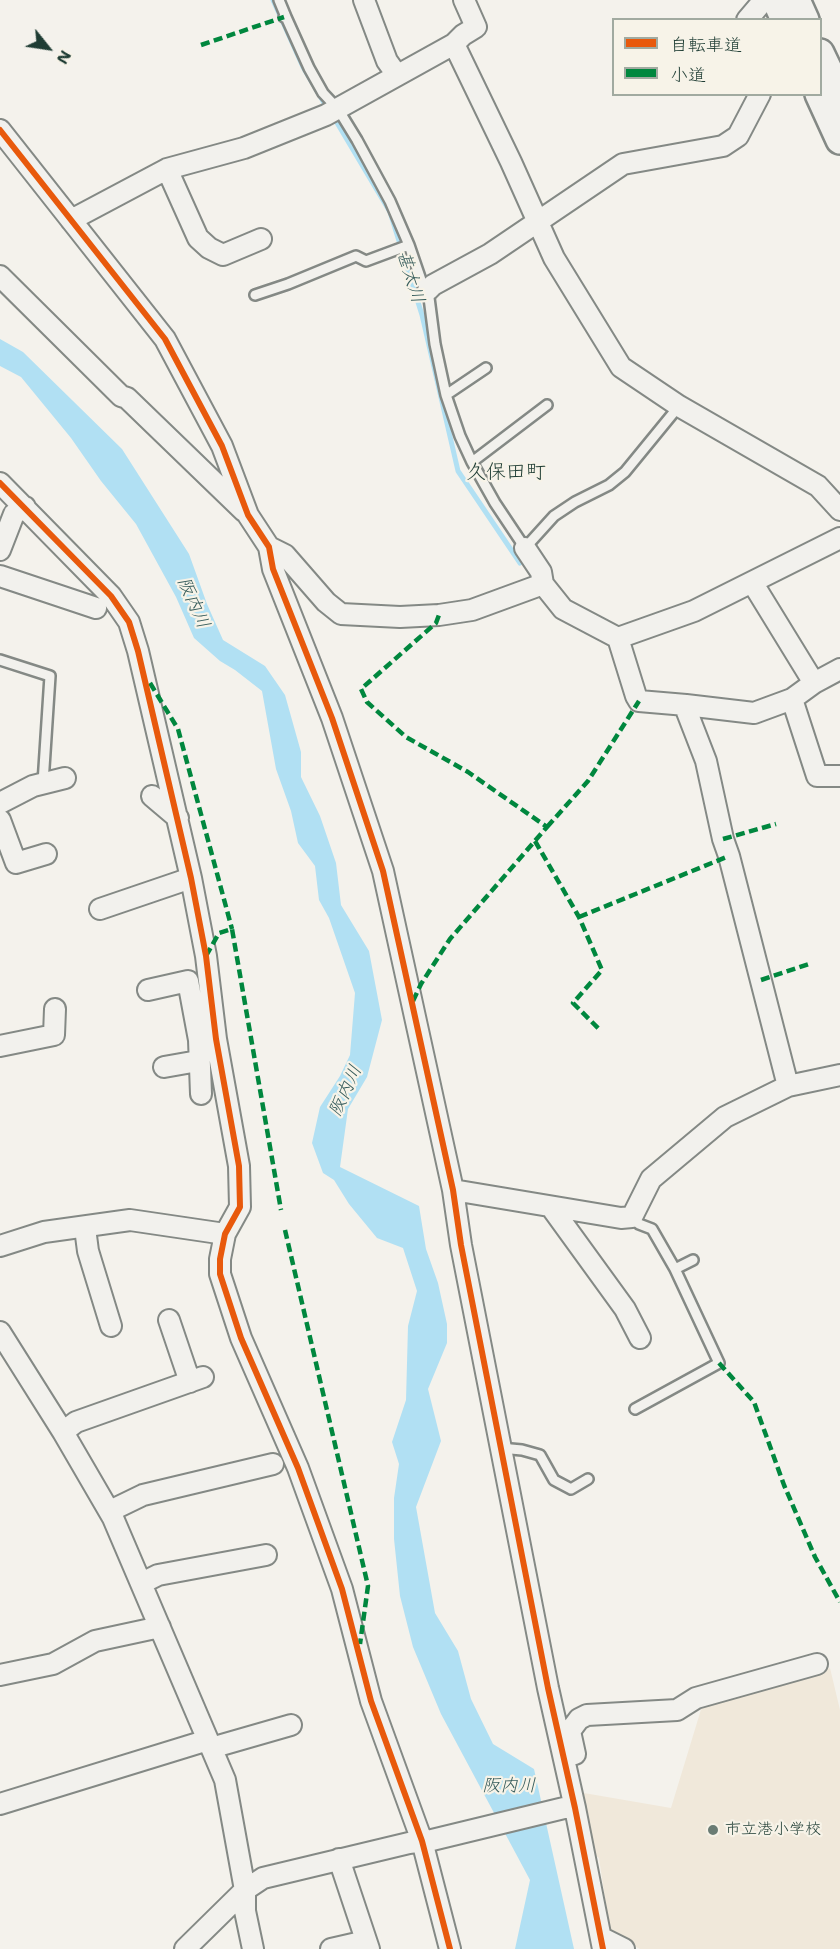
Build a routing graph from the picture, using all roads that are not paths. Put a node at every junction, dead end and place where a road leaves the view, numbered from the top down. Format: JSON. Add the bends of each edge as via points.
{"nodes":[{"id":1,"x":279,"y":0,"type":"edge"},
{"id":2,"x":364,"y":0,"type":"edge"},
{"id":3,"x":464,"y":0,"type":"edge"},
{"id":4,"x":764,"y":0,"type":"edge"},
{"id":5,"x":776,"y":0,"type":"edge"},
{"id":6,"x":796,"y":0,"type":"edge"},
{"id":7,"x":749,"y":18,"type":"edge"},
{"id":8,"x":784,"y":18,"type":"edge"},
{"id":9,"x":804,"y":18,"type":"edge"},
{"id":10,"x":454,"y":44,"type":"junction"},
{"id":11,"x":822,"y":57,"type":"edge"},
{"id":12,"x":397,"y":75,"type":"junction"},
{"id":13,"x":840,"y":95,"type":"edge"},
{"id":14,"x":758,"y":96,"type":"edge"},
{"id":15,"x":820,"y":96,"type":"edge"},
{"id":16,"x":332,"y":112,"type":"junction"},
{"id":17,"x":0,"y":129,"type":"edge"},
{"id":18,"x":840,"y":140,"type":"edge"},
{"id":19,"x":166,"y":168,"type":"junction"},
{"id":20,"x":71,"y":220,"type":"junction"},
{"id":21,"x":538,"y":222,"type":"junction"},
{"id":22,"x":261,"y":239,"type":"dead end"},
{"id":23,"x":408,"y":246,"type":"junction"},
{"id":24,"x":0,"y":276,"type":"edge"},
{"id":25,"x":428,"y":290,"type":"junction"},
{"id":26,"x":255,"y":295,"type":"dead end"},
{"id":27,"x":486,"y":368,"type":"dead end"},
{"id":28,"x":447,"y":395,"type":"junction"},
{"id":29,"x":547,"y":405,"type":"dead end"},
{"id":30,"x":679,"y":406,"type":"junction"},
{"id":31,"x":222,"y":446,"type":"junction"},
{"id":32,"x":193,"y":462,"type":"junction"},
{"id":33,"x":472,"y":462,"type":"junction"},
{"id":34,"x":0,"y":483,"type":"edge"},
{"id":35,"x":25,"y":507,"type":"junction"},
{"id":36,"x":840,"y":510,"type":"edge"},
{"id":37,"x":248,"y":515,"type":"junction"},
{"id":38,"x":840,"y":538,"type":"edge"},
{"id":39,"x":269,"y":547,"type":"junction"},
{"id":40,"x":525,"y":548,"type":"junction"},
{"id":41,"x":0,"y":550,"type":"edge"},
{"id":42,"x":0,"y":576,"type":"edge"},
{"id":43,"x":752,"y":582,"type":"junction"},
{"id":44,"x":543,"y":584,"type":"junction"},
{"id":45,"x":96,"y":608,"type":"dead end"},
{"id":46,"x":618,"y":638,"type":"junction"},
{"id":47,"x":0,"y":660,"type":"edge"},
{"id":48,"x":840,"y":669,"type":"edge"},
{"id":49,"x":814,"y":683,"type":"junction"},
{"id":50,"x":792,"y":699,"type":"junction"},
{"id":51,"x":686,"y":705,"type":"junction"},
{"id":52,"x":840,"y":777,"type":"edge"},
{"id":53,"x":65,"y":778,"type":"dead end"},
{"id":54,"x":43,"y":783,"type":"junction"},
{"id":55,"x":152,"y":796,"type":"dead end"},
{"id":56,"x":0,"y":803,"type":"edge"},
{"id":57,"x":178,"y":818,"type":"junction"},
{"id":58,"x":0,"y":820,"type":"edge"},
{"id":59,"x":46,"y":855,"type":"dead end"},
{"id":60,"x":191,"y":878,"type":"junction"},
{"id":61,"x":100,"y":909,"type":"dead end"},
{"id":62,"x":148,"y":990,"type":"dead end"},
{"id":63,"x":55,"y":1009,"type":"dead end"},
{"id":64,"x":207,"y":1039,"type":"junction"},
{"id":65,"x":0,"y":1046,"type":"edge"},
{"id":66,"x":198,"y":1060,"type":"junction"},
{"id":67,"x":164,"y":1067,"type":"dead end"},
{"id":68,"x":840,"y":1075,"type":"edge"},
{"id":69,"x":788,"y":1086,"type":"junction"},
{"id":70,"x":201,"y":1094,"type":"dead end"},
{"id":71,"x":453,"y":1190,"type":"junction"},
{"id":72,"x":551,"y":1207,"type":"junction"},
{"id":73,"x":632,"y":1217,"type":"junction"},
{"id":74,"x":85,"y":1228,"type":"junction"},
{"id":75,"x":225,"y":1234,"type":"junction"},
{"id":76,"x":0,"y":1246,"type":"edge"},
{"id":77,"x":693,"y":1260,"type":"dead end"},
{"id":78,"x":675,"y":1269,"type":"junction"},
{"id":79,"x":169,"y":1320,"type":"dead end"},
{"id":80,"x":111,"y":1326,"type":"dead end"},
{"id":81,"x":0,"y":1332,"type":"edge"},
{"id":82,"x":640,"y":1338,"type":"dead end"},
{"id":83,"x":634,"y":1409,"type":"dead end"},
{"id":84,"x":63,"y":1432,"type":"junction"},
{"id":85,"x":501,"y":1448,"type":"junction"},
{"id":86,"x":273,"y":1464,"type":"dead end"},
{"id":87,"x":588,"y":1479,"type":"dead end"},
{"id":88,"x":110,"y":1511,"type":"junction"},
{"id":89,"x":266,"y":1555,"type":"dead end"},
{"id":90,"x":142,"y":1583,"type":"junction"},
{"id":91,"x":160,"y":1627,"type":"junction"},
{"id":92,"x":817,"y":1664,"type":"dead end"},
{"id":93,"x":0,"y":1675,"type":"edge"},
{"id":94,"x":291,"y":1725,"type":"dead end"},
{"id":95,"x":209,"y":1744,"type":"junction"},
{"id":96,"x":570,"y":1786,"type":"junction"},
{"id":97,"x":0,"y":1804,"type":"edge"},
{"id":98,"x":570,"y":1808,"type":"junction"},
{"id":99,"x":427,"y":1841,"type":"junction"},
{"id":100,"x":339,"y":1859,"type":"junction"},
{"id":101,"x":245,"y":1890,"type":"junction"},
{"id":102,"x":603,"y":1943,"type":"edge"},
{"id":103,"x":368,"y":1945,"type":"edge"},
{"id":104,"x":185,"y":1949,"type":"edge"},
{"id":105,"x":253,"y":1949,"type":"edge"},
{"id":106,"x":331,"y":1949,"type":"edge"},
{"id":107,"x":450,"y":1949,"type":"edge"},
{"id":108,"x":624,"y":1949,"type":"edge"}],
"edges":[{"from":1,"to":16,"type":"lane"},
{"from":2,"to":12,"type":"street","via":[[387,61]]},
{"from":3,"to":10,"type":"street","via":[[476,27]]},
{"from":4,"to":7,"type":"street"},
{"from":5,"to":8,"type":"main road"},
{"from":6,"to":9,"type":"main road"},
{"from":10,"to":12,"type":"street"},
{"from":10,"to":21,"type":"street"},
{"from":11,"to":13,"type":"main road"},
{"from":12,"to":16,"type":"street"},
{"from":14,"to":21,"type":"street","via":[[738,136],[723,146],[623,164]]},
{"from":15,"to":18,"type":"main road"},
{"from":16,"to":19,"type":"street","via":[[244,148]]},
{"from":16,"to":23,"type":"lane","via":[[357,140],[390,201]]},
{"from":17,"to":20,"type":"street"},
{"from":19,"to":20,"type":"street"},
{"from":19,"to":22,"type":"street","via":[[198,238],[209,248],[223,255]]},
{"from":20,"to":31,"type":"street","via":[[165,339]]},
{"from":21,"to":25,"type":"street"},
{"from":21,"to":30,"type":"street","via":[[554,258],[621,367]]},
{"from":23,"to":25,"type":"lane"},
{"from":23,"to":26,"type":"lane","via":[[366,261],[356,256]]},
{"from":24,"to":32,"type":"street"},
{"from":25,"to":28,"type":"lane"},
{"from":27,"to":28,"type":"lane"},
{"from":28,"to":33,"type":"lane"},
{"from":29,"to":33,"type":"lane"},
{"from":30,"to":36,"type":"street","via":[[818,486]]},
{"from":30,"to":40,"type":"lane","via":[[625,472],[554,516]]},
{"from":31,"to":32,"type":"street","via":[[210,458]]},
{"from":31,"to":37,"type":"street"},
{"from":32,"to":37,"type":"street"},
{"from":33,"to":40,"type":"lane"},
{"from":34,"to":35,"type":"street"},
{"from":35,"to":41,"type":"street","via":[[14,514]]},
{"from":35,"to":57,"type":"street","via":[[111,596],[129,622]]},
{"from":37,"to":39,"type":"street"},
{"from":38,"to":43,"type":"street"},
{"from":39,"to":44,"type":"street","via":[[285,555],[341,614],[439,615],[472,610]]},
{"from":39,"to":71,"type":"street","via":[[273,569],[332,718],[382,872]]},
{"from":40,"to":44,"type":"street","via":[[541,572]]},
{"from":42,"to":45,"type":"street"},
{"from":43,"to":46,"type":"street","via":[[694,611]]},
{"from":43,"to":49,"type":"street"},
{"from":44,"to":46,"type":"street","via":[[563,609]]},
{"from":46,"to":51,"type":"street","via":[[639,701]]},
{"from":47,"to":54,"type":"lane","via":[[50,676]]},
{"from":48,"to":49,"type":"street"},
{"from":49,"to":50,"type":"street"},
{"from":50,"to":51,"type":"street","via":[[754,713]]},
{"from":50,"to":52,"type":"street","via":[[817,776]]},
{"from":51,"to":69,"type":"street","via":[[706,761]]},
{"from":53,"to":54,"type":"street"},
{"from":54,"to":56,"type":"street"},
{"from":55,"to":57,"type":"street"},
{"from":57,"to":60,"type":"street"},
{"from":58,"to":59,"type":"street","via":[[16,863]]},
{"from":60,"to":61,"type":"street"},
{"from":60,"to":64,"type":"street","via":[[206,956]]},
{"from":62,"to":64,"type":"street","via":[[188,981]]},
{"from":63,"to":65,"type":"street","via":[[54,1035]]},
{"from":64,"to":66,"type":"street"},
{"from":64,"to":75,"type":"street","via":[[239,1166],[240,1207]]},
{"from":66,"to":67,"type":"street"},
{"from":66,"to":70,"type":"street"},
{"from":68,"to":69,"type":"street"},
{"from":69,"to":73,"type":"street","via":[[725,1117],[651,1179]]},
{"from":71,"to":72,"type":"street"},
{"from":71,"to":85,"type":"street"},
{"from":72,"to":73,"type":"street"},
{"from":72,"to":82,"type":"street","via":[[625,1309]]},
{"from":73,"to":78,"type":"lane","via":[[652,1229]]},
{"from":74,"to":75,"type":"street","via":[[130,1220]]},
{"from":74,"to":76,"type":"street","via":[[44,1232]]},
{"from":74,"to":80,"type":"street"},
{"from":75,"to":99,"type":"street","via":[[220,1274],[231,1312],[313,1506],[342,1589],[371,1701]]},
{"from":77,"to":78,"type":"lane"},
{"from":78,"to":83,"type":"lane","via":[[719,1363]]},
{"from":79,"to":84,"type":"street","via":[[197,1380],[76,1422]]},
{"from":81,"to":84,"type":"street"},
{"from":84,"to":88,"type":"street"},
{"from":85,"to":87,"type":"lane","via":[[540,1455],[554,1480],[571,1489]]},
{"from":85,"to":96,"type":"street"},
{"from":86,"to":88,"type":"street","via":[[144,1495]]},
{"from":88,"to":90,"type":"street"},
{"from":89,"to":90,"type":"street","via":[[158,1575]]},
{"from":90,"to":91,"type":"street"},
{"from":91,"to":93,"type":"street","via":[[95,1641],[53,1664]]},
{"from":91,"to":95,"type":"street"},
{"from":92,"to":96,"type":"street","via":[[696,1698],[677,1710],[587,1715],[570,1731],[579,1777]]},
{"from":94,"to":95,"type":"street"},
{"from":95,"to":97,"type":"street"},
{"from":95,"to":101,"type":"street","via":[[225,1780]]},
{"from":96,"to":98,"type":"street"},
{"from":98,"to":99,"type":"street"},
{"from":98,"to":102,"type":"street"},
{"from":99,"to":100,"type":"street"},
{"from":99,"to":107,"type":"street"},
{"from":100,"to":101,"type":"street","via":[[263,1878]]},
{"from":100,"to":103,"type":"street"},
{"from":101,"to":104,"type":"street"},
{"from":101,"to":105,"type":"street"},
{"from":102,"to":108,"type":"street"},
{"from":103,"to":106,"type":"street"}]}
